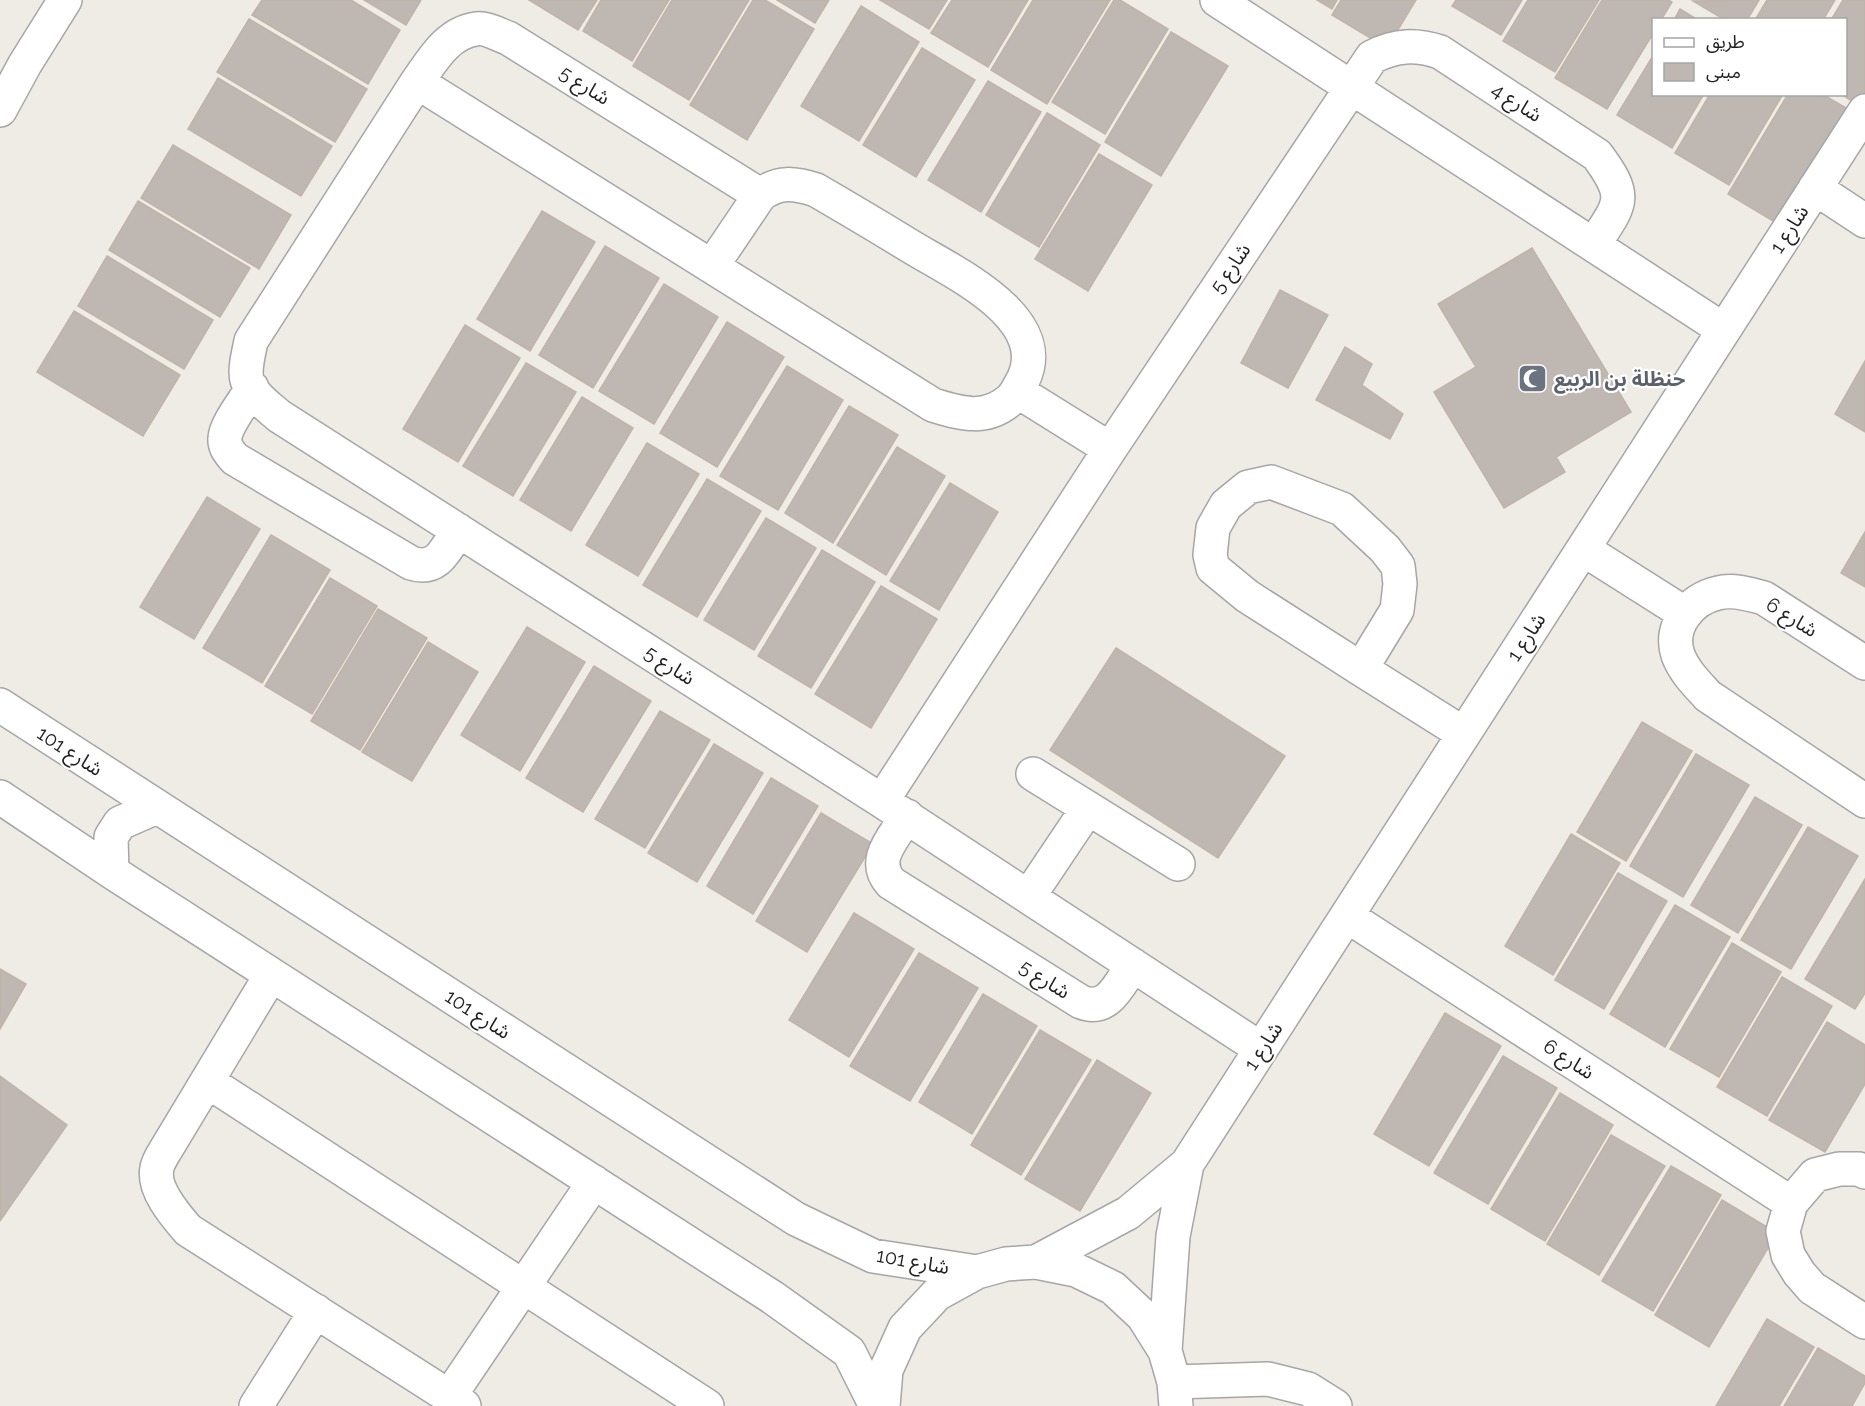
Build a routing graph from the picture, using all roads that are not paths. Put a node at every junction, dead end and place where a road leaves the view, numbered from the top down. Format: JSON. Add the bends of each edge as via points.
{"nodes":[{"id":1,"x":65,"y":0,"type":"edge"},
{"id":2,"x":1217,"y":0,"type":"edge"},
{"id":3,"x":417,"y":82,"type":"junction"},
{"id":4,"x":1350,"y":87,"type":"junction"},
{"id":5,"x":0,"y":110,"type":"edge"},
{"id":6,"x":1865,"y":111,"type":"edge"},
{"id":7,"x":1815,"y":188,"type":"junction"},
{"id":8,"x":760,"y":195,"type":"junction"},
{"id":9,"x":1865,"y":221,"type":"edge"},
{"id":10,"x":1594,"y":244,"type":"junction"},
{"id":11,"x":712,"y":266,"type":"junction"},
{"id":12,"x":1724,"y":330,"type":"junction"},
{"id":13,"x":252,"y":388,"type":"junction"},
{"id":14,"x":1017,"y":391,"type":"junction"},
{"id":15,"x":1110,"y":449,"type":"junction"},
{"id":16,"x":458,"y":530,"type":"junction"},
{"id":17,"x":1583,"y":549,"type":"junction"},
{"id":18,"x":1684,"y":613,"type":"junction"},
{"id":19,"x":1865,"y":663,"type":"edge"},
{"id":20,"x":1361,"y":669,"type":"junction"},
{"id":21,"x":0,"y":705,"type":"edge"},
{"id":22,"x":1464,"y":734,"type":"junction"},
{"id":23,"x":1033,"y":774,"type":"dead end"},
{"id":24,"x":0,"y":797,"type":"edge"},
{"id":25,"x":1865,"y":801,"type":"edge"},
{"id":26,"x":157,"y":807,"type":"junction"},
{"id":27,"x":895,"y":808,"type":"junction"},
{"id":28,"x":1088,"y":808,"type":"junction"},
{"id":29,"x":1178,"y":864,"type":"dead end"},
{"id":30,"x":112,"y":873,"type":"junction"},
{"id":31,"x":1029,"y":896,"type":"junction"},
{"id":32,"x":1347,"y":916,"type":"junction"},
{"id":33,"x":1133,"y":965,"type":"junction"},
{"id":34,"x":271,"y":975,"type":"junction"},
{"id":35,"x":1261,"y":1050,"type":"junction"},
{"id":36,"x":207,"y":1081,"type":"junction"},
{"id":37,"x":1187,"y":1164,"type":"junction"},
{"id":38,"x":1865,"y":1172,"type":"edge"},
{"id":39,"x":594,"y":1182,"type":"junction"},
{"id":40,"x":1791,"y":1203,"type":"junction"},
{"id":41,"x":1036,"y":1262,"type":"junction"},
{"id":42,"x":977,"y":1272,"type":"junction"},
{"id":43,"x":524,"y":1285,"type":"junction"},
{"id":44,"x":316,"y":1311,"type":"junction"},
{"id":45,"x":1865,"y":1322,"type":"edge"},
{"id":46,"x":1165,"y":1351,"type":"junction"},
{"id":47,"x":1175,"y":1394,"type":"edge"},
{"id":48,"x":457,"y":1401,"type":"edge"},
{"id":49,"x":256,"y":1406,"type":"edge"},
{"id":50,"x":707,"y":1406,"type":"edge"},
{"id":51,"x":876,"y":1406,"type":"edge"},
{"id":52,"x":883,"y":1406,"type":"edge"},
{"id":53,"x":1335,"y":1406,"type":"edge"}],
"edges":[{"from":1,"to":5,"type":"street"},
{"from":2,"to":4,"type":"street"},
{"from":3,"to":8,"type":"street","name":"شارع 5","via":[[452,38],[478,28],[508,38]]},
{"from":3,"to":11,"type":"street"},
{"from":3,"to":13,"type":"street","name":"شارع 5","via":[[251,341],[247,380]]},
{"from":4,"to":10,"type":"street"},
{"from":4,"to":10,"type":"street","name":"شارع 4","via":[[1372,57],[1389,48],[1422,46],[1440,52],[1597,155],[1612,175],[1619,195],[1617,209]]},
{"from":4,"to":15,"type":"street","name":"شارع 5"},
{"from":6,"to":7,"type":"street","name":"شارع 1"},
{"from":7,"to":9,"type":"street"},
{"from":7,"to":12,"type":"street","name":"شارع 1"},
{"from":8,"to":11,"type":"street"},
{"from":8,"to":14,"type":"street","via":[[771,187],[788,183],[816,189],[987,293],[1014,320],[1028,344],[1028,369]]},
{"from":10,"to":12,"type":"street"},
{"from":11,"to":14,"type":"street","via":[[933,405],[960,414],[984,414],[1010,400]]},
{"from":12,"to":17,"type":"street","name":"شارع 1"},
{"from":13,"to":16,"type":"street","name":"شارع 5","via":[[279,416]]},
{"from":13,"to":16,"type":"street","via":[[225,439],[227,450],[235,459],[411,563],[433,564]]},
{"from":14,"to":15,"type":"street"},
{"from":15,"to":27,"type":"street","name":"شارع 5"},
{"from":16,"to":27,"type":"street","name":"شارع 5"},
{"from":17,"to":18,"type":"street"},
{"from":17,"to":22,"type":"street","name":"شارع 1"},
{"from":18,"to":19,"type":"street","name":"شارع 6","via":[[1696,602],[1719,592],[1746,593],[1764,598]]},
{"from":18,"to":25,"type":"street","via":[[1676,632],[1677,654],[1688,675],[1708,696]]},
{"from":20,"to":20,"type":"street","via":[[1246,596],[1213,568],[1213,528],[1226,505],[1248,487],[1271,482],[1342,509],[1385,549],[1398,567],[1397,610]]},
{"from":20,"to":22,"type":"street"},
{"from":21,"to":26,"type":"street","name":"شارع 101"},
{"from":22,"to":32,"type":"street","name":"شارع 1"},
{"from":23,"to":28,"type":"street"},
{"from":24,"to":30,"type":"street"},
{"from":26,"to":30,"type":"street","via":[[120,824],[111,837]]},
{"from":26,"to":42,"type":"street","name":"شارع 101","via":[[796,1219],[873,1256]]},
{"from":27,"to":31,"type":"street","name":"شارع 5"},
{"from":27,"to":33,"type":"street","name":"شارع 5","via":[[881,864],[891,883],[1092,1006],[1111,997]]},
{"from":28,"to":29,"type":"street"},
{"from":28,"to":31,"type":"street"},
{"from":30,"to":34,"type":"street"},
{"from":31,"to":33,"type":"street","name":"شارع 5"},
{"from":32,"to":35,"type":"street","name":"شارع 1"},
{"from":32,"to":40,"type":"street","name":"شارع 6"},
{"from":33,"to":35,"type":"street","name":"شارع 5"},
{"from":34,"to":36,"type":"street"},
{"from":34,"to":39,"type":"street"},
{"from":35,"to":37,"type":"street","name":"شارع 1"},
{"from":36,"to":43,"type":"street"},
{"from":36,"to":44,"type":"street","via":[[156,1170],[160,1190],[188,1230]]},
{"from":37,"to":41,"type":"street","name":"شارع 1","via":[[1128,1213]]},
{"from":37,"to":46,"type":"street","name":"شارع 1","via":[[1173,1236]]},
{"from":38,"to":40,"type":"street","via":[[1839,1169],[1815,1175]]},
{"from":39,"to":43,"type":"street"},
{"from":39,"to":51,"type":"street","via":[[772,1297],[849,1352]]},
{"from":40,"to":45,"type":"street","via":[[1783,1231],[1788,1255],[1799,1273],[1812,1288]]},
{"from":41,"to":42,"type":"street","via":[[1006,1264]]},
{"from":41,"to":46,"type":"street","via":[[1076,1270],[1113,1288],[1143,1316]]},
{"from":42,"to":52,"type":"street","via":[[937,1294],[905,1328],[886,1370]]},
{"from":43,"to":48,"type":"street"},
{"from":43,"to":50,"type":"street"},
{"from":44,"to":48,"type":"street"},
{"from":44,"to":49,"type":"street"},
{"from":46,"to":47,"type":"street"},
{"from":47,"to":53,"type":"street","via":[[1268,1379],[1308,1389]]}]}
